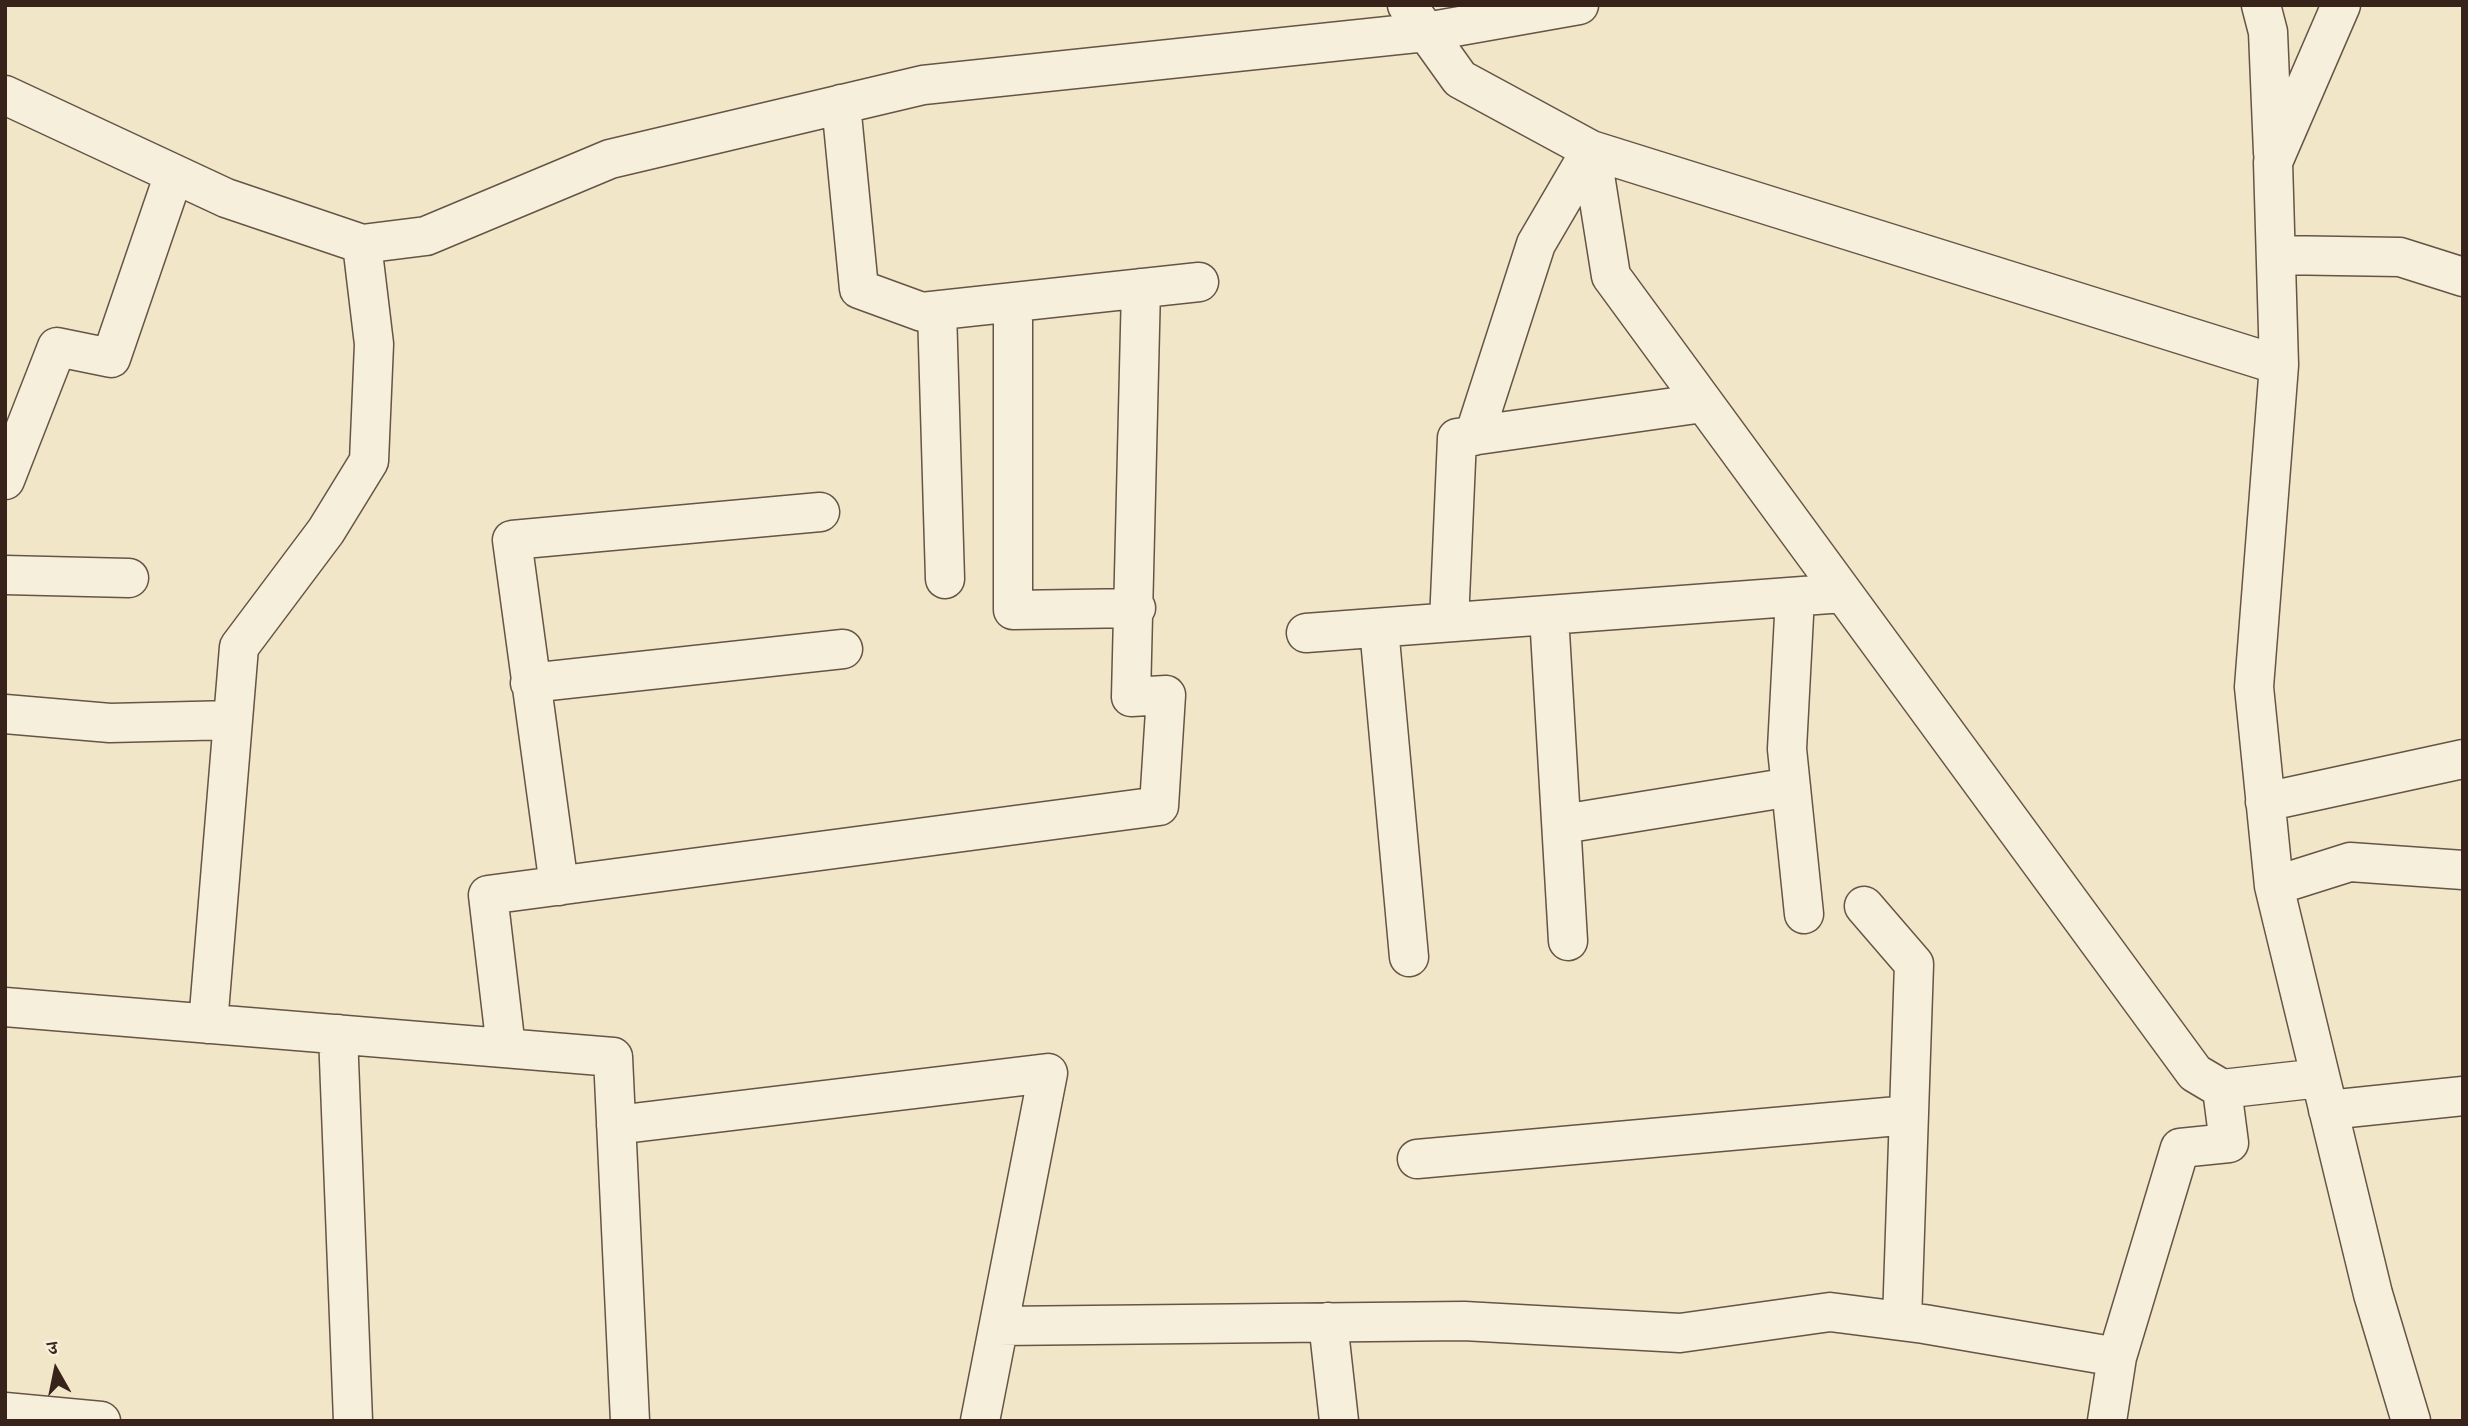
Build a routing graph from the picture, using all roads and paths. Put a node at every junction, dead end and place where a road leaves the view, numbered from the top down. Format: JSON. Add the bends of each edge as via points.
{"nodes":[{"id":1,"x":1579,"y":5,"type":"edge"},
{"id":2,"x":2260,"y":5,"type":"edge"},
{"id":3,"x":2341,"y":5,"type":"edge"},
{"id":4,"x":1417,"y":19,"type":"edge"},
{"id":5,"x":5,"y":95,"type":"edge"},
{"id":6,"x":841,"y":104,"type":"junction"},
{"id":7,"x":1591,"y":150,"type":"junction"},
{"id":8,"x":2273,"y":162,"type":"junction"},
{"id":9,"x":174,"y":174,"type":"junction"},
{"id":10,"x":362,"y":244,"type":"junction"},
{"id":11,"x":2276,"y":256,"type":"junction"},
{"id":12,"x":2463,"y":277,"type":"edge"},
{"id":13,"x":1199,"y":282,"type":"dead end"},
{"id":14,"x":1141,"y":288,"type":"junction"},
{"id":15,"x":1013,"y":302,"type":"junction"},
{"id":16,"x":937,"y":310,"type":"junction"},
{"id":17,"x":2279,"y":365,"type":"junction"},
{"id":18,"x":1703,"y":403,"type":"junction"},
{"id":19,"x":1474,"y":436,"type":"junction"},
{"id":20,"x":5,"y":480,"type":"edge"},
{"id":21,"x":820,"y":512,"type":"dead end"},
{"id":22,"x":5,"y":575,"type":"edge"},
{"id":23,"x":129,"y":579,"type":"dead end"},
{"id":24,"x":945,"y":579,"type":"dead end"},
{"id":25,"x":1843,"y":593,"type":"junction"},
{"id":26,"x":1794,"y":597,"type":"junction"},
{"id":27,"x":1136,"y":608,"type":"junction"},
{"id":28,"x":1549,"y":615,"type":"junction"},
{"id":29,"x":1449,"y":622,"type":"junction"},
{"id":30,"x":1378,"y":628,"type":"junction"},
{"id":31,"x":1306,"y":633,"type":"dead end"},
{"id":32,"x":843,"y":649,"type":"dead end"},
{"id":33,"x":530,"y":684,"type":"junction"},
{"id":34,"x":5,"y":714,"type":"edge"},
{"id":35,"x":233,"y":720,"type":"junction"},
{"id":36,"x":2463,"y":759,"type":"edge"},
{"id":37,"x":1791,"y":786,"type":"junction"},
{"id":38,"x":2265,"y":802,"type":"junction"},
{"id":39,"x":1563,"y":824,"type":"junction"},
{"id":40,"x":2463,"y":870,"type":"edge"},
{"id":41,"x":558,"y":886,"type":"junction"},
{"id":42,"x":2274,"y":886,"type":"junction"},
{"id":43,"x":1864,"y":905,"type":"dead end"},
{"id":44,"x":1804,"y":915,"type":"dead end"},
{"id":45,"x":1568,"y":941,"type":"dead end"},
{"id":46,"x":1409,"y":957,"type":"dead end"},
{"id":47,"x":5,"y":1007,"type":"edge"},
{"id":48,"x":208,"y":1024,"type":"junction"},
{"id":49,"x":338,"y":1034,"type":"junction"},
{"id":50,"x":506,"y":1048,"type":"junction"},
{"id":51,"x":2222,"y":1089,"type":"junction"},
{"id":52,"x":2324,"y":1094,"type":"junction"},
{"id":53,"x":2463,"y":1096,"type":"edge"},
{"id":54,"x":1909,"y":1115,"type":"junction"},
{"id":55,"x":616,"y":1125,"type":"junction"},
{"id":56,"x":1417,"y":1159,"type":"dead end"},
{"id":57,"x":1902,"y":1321,"type":"junction"},
{"id":58,"x":1328,"y":1322,"type":"junction"},
{"id":59,"x":999,"y":1326,"type":"junction"},
{"id":60,"x":2116,"y":1357,"type":"junction"},
{"id":61,"x":5,"y":1412,"type":"edge"},
{"id":62,"x":101,"y":1421,"type":"edge"},
{"id":63,"x":353,"y":1421,"type":"edge"},
{"id":64,"x":630,"y":1421,"type":"edge"},
{"id":65,"x":980,"y":1421,"type":"edge"},
{"id":66,"x":1339,"y":1421,"type":"edge"},
{"id":67,"x":2106,"y":1421,"type":"edge"},
{"id":68,"x":2411,"y":1421,"type":"edge"}],
"edges":[{"from":1,"to":4,"type":"street"},
{"from":2,"to":8,"type":"street","via":[[2268,32]]},
{"from":3,"to":8,"type":"street"},
{"from":4,"to":6,"type":"street","via":[[923,85]]},
{"from":4,"to":7,"type":"street","via":[[1460,79]]},
{"from":5,"to":9,"type":"street"},
{"from":6,"to":10,"type":"street","via":[[610,159],[426,236]]},
{"from":6,"to":16,"type":"street","via":[[859,289],[922,312]]},
{"from":7,"to":17,"type":"street"},
{"from":7,"to":18,"type":"street","via":[[1611,276]]},
{"from":7,"to":19,"type":"street","via":[[1536,244]]},
{"from":8,"to":11,"type":"street"},
{"from":9,"to":10,"type":"street","via":[[226,198]]},
{"from":9,"to":20,"type":"street","via":[[111,358],[57,347]]},
{"from":10,"to":35,"type":"street","via":[[373,344],[369,461],[326,531],[239,647]]},
{"from":11,"to":12,"type":"street","via":[[2400,257]]},
{"from":11,"to":17,"type":"street"},
{"from":13,"to":14,"type":"street"},
{"from":14,"to":15,"type":"street"},
{"from":14,"to":27,"type":"street"},
{"from":15,"to":16,"type":"street"},
{"from":15,"to":27,"type":"street","via":[[1013,610]]},
{"from":16,"to":24,"type":"street"},
{"from":17,"to":38,"type":"street","via":[[2254,687]]},
{"from":18,"to":19,"type":"street"},
{"from":18,"to":25,"type":"street"},
{"from":19,"to":29,"type":"street","via":[[1457,438]]},
{"from":21,"to":33,"type":"street","via":[[512,540]]},
{"from":22,"to":23,"type":"street"},
{"from":25,"to":26,"type":"street"},
{"from":25,"to":51,"type":"street","via":[[2195,1073]]},
{"from":26,"to":28,"type":"street"},
{"from":26,"to":37,"type":"street","via":[[1787,748]]},
{"from":27,"to":41,"type":"street","via":[[1131,697],[1166,695],[1160,806]]},
{"from":28,"to":29,"type":"street"},
{"from":28,"to":39,"type":"street"},
{"from":29,"to":30,"type":"street"},
{"from":30,"to":31,"type":"street"},
{"from":30,"to":46,"type":"street"},
{"from":32,"to":33,"type":"street"},
{"from":33,"to":41,"type":"street"},
{"from":34,"to":35,"type":"street","via":[[110,723]]},
{"from":35,"to":48,"type":"street"},
{"from":36,"to":38,"type":"street"},
{"from":37,"to":39,"type":"street"},
{"from":37,"to":44,"type":"street"},
{"from":38,"to":42,"type":"street"},
{"from":39,"to":45,"type":"street"},
{"from":40,"to":42,"type":"street","via":[[2350,862]]},
{"from":41,"to":50,"type":"street","via":[[488,895]]},
{"from":42,"to":52,"type":"street"},
{"from":43,"to":54,"type":"street","via":[[1914,964]]},
{"from":47,"to":48,"type":"street"},
{"from":48,"to":49,"type":"street"},
{"from":49,"to":50,"type":"street"},
{"from":49,"to":63,"type":"street"},
{"from":50,"to":55,"type":"street","via":[[613,1057]]},
{"from":51,"to":52,"type":"street"},
{"from":51,"to":60,"type":"street","via":[[2228,1143],[2179,1148]]},
{"from":52,"to":53,"type":"street"},
{"from":52,"to":68,"type":"street","via":[[2373,1294]]},
{"from":54,"to":56,"type":"street"},
{"from":54,"to":57,"type":"street"},
{"from":55,"to":59,"type":"street","via":[[1048,1073]]},
{"from":55,"to":64,"type":"street"},
{"from":57,"to":58,"type":"street","via":[[1830,1312],[1680,1334],[1464,1321]]},
{"from":57,"to":60,"type":"street"},
{"from":58,"to":59,"type":"street"},
{"from":58,"to":66,"type":"street"},
{"from":59,"to":65,"type":"street"},
{"from":60,"to":67,"type":"street"},
{"from":61,"to":62,"type":"street"}]}
